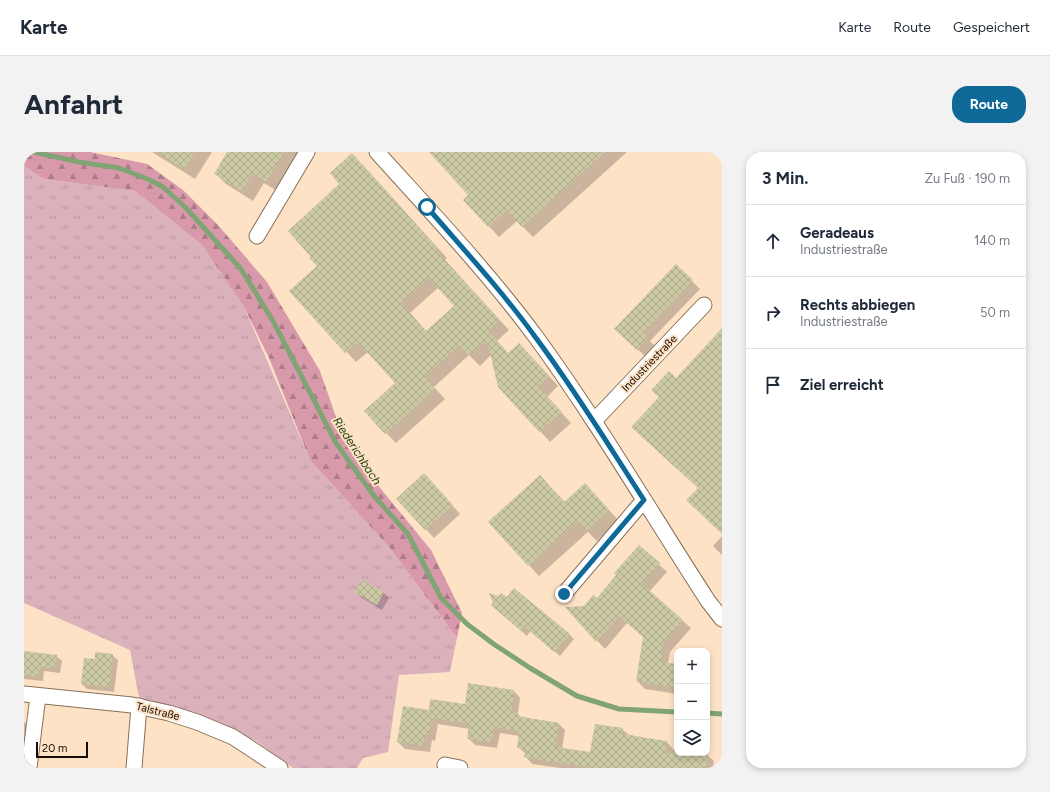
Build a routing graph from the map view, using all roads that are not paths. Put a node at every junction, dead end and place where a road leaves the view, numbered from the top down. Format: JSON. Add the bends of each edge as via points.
{"nodes":[{"id":1,"x":307,"y":152,"type":"edge"},
{"id":2,"x":377,"y":152,"type":"edge"},
{"id":3,"x":257,"y":236,"type":"dead end"},
{"id":4,"x":704,"y":305,"type":"dead end"},
{"id":5,"x":594,"y":421,"type":"junction"},
{"id":6,"x":644,"y":500,"type":"junction"},
{"id":7,"x":564,"y":594,"type":"dead end"},
{"id":8,"x":722,"y":619,"type":"edge"},
{"id":9,"x":31,"y":695,"type":"edge"},
{"id":10,"x":139,"y":706,"type":"junction"},
{"id":11,"x":446,"y":765,"type":"dead end"},
{"id":12,"x":29,"y":768,"type":"edge"},
{"id":13,"x":134,"y":768,"type":"edge"},
{"id":14,"x":280,"y":768,"type":"edge"},
{"id":15,"x":460,"y":768,"type":"edge"}],
"edges":[{"from":1,"to":3,"type":"street"},
{"from":2,"to":5,"type":"street","via":[[511,305],[545,349]]},
{"from":4,"to":5,"type":"street","name":"Industriestraße"},
{"from":5,"to":6,"type":"street"},
{"from":6,"to":7,"type":"street"},
{"from":6,"to":8,"type":"street"},
{"from":9,"to":10,"type":"street","name":"Talstraße"},
{"from":9,"to":12,"type":"street"},
{"from":10,"to":13,"type":"street"},
{"from":10,"to":14,"type":"street","name":"Talstraße","via":[[169,713],[233,737]]},
{"from":11,"to":15,"type":"street"}]}
